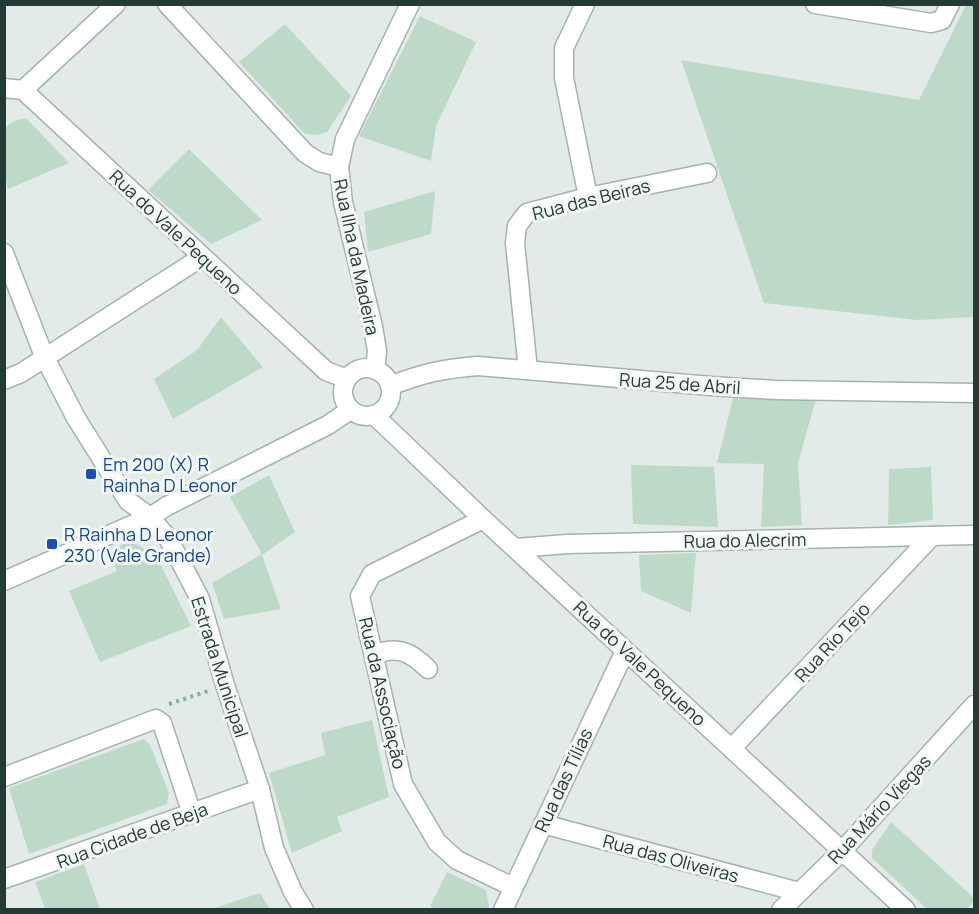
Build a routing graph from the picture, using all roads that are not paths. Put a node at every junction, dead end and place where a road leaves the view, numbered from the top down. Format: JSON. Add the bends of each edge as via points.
{"nodes":[{"id":1,"x":116,"y":4,"type":"edge"},
{"id":2,"x":167,"y":4,"type":"edge"},
{"id":3,"x":410,"y":4,"type":"edge"},
{"id":4,"x":585,"y":4,"type":"edge"},
{"id":5,"x":814,"y":4,"type":"edge"},
{"id":6,"x":950,"y":4,"type":"edge"},
{"id":7,"x":4,"y":88,"type":"edge"},
{"id":8,"x":23,"y":90,"type":"junction"},
{"id":9,"x":339,"y":167,"type":"junction"},
{"id":10,"x":707,"y":173,"type":"dead end"},
{"id":11,"x":588,"y":197,"type":"junction"},
{"id":12,"x":4,"y":253,"type":"edge"},
{"id":13,"x":202,"y":257,"type":"junction"},
{"id":14,"x":44,"y":356,"type":"junction"},
{"id":15,"x":375,"y":370,"type":"junction"},
{"id":16,"x":528,"y":370,"type":"junction"},
{"id":17,"x":4,"y":380,"type":"edge"},
{"id":18,"x":347,"y":380,"type":"junction"},
{"id":19,"x":390,"y":386,"type":"junction"},
{"id":20,"x":975,"y":393,"type":"edge"},
{"id":21,"x":350,"y":410,"type":"junction"},
{"id":22,"x":375,"y":415,"type":"junction"},
{"id":23,"x":150,"y":517,"type":"junction"},
{"id":24,"x":483,"y":519,"type":"junction"},
{"id":25,"x":975,"y":535,"type":"edge"},
{"id":26,"x":932,"y":536,"type":"junction"},
{"id":27,"x":516,"y":548,"type":"junction"},
{"id":28,"x":4,"y":581,"type":"edge"},
{"id":29,"x":625,"y":651,"type":"junction"},
{"id":30,"x":374,"y":655,"type":"junction"},
{"id":31,"x":428,"y":669,"type":"dead end"},
{"id":32,"x":975,"y":705,"type":"edge"},
{"id":33,"x":732,"y":748,"type":"junction"},
{"id":34,"x":4,"y":777,"type":"edge"},
{"id":35,"x":260,"y":789,"type":"junction"},
{"id":36,"x":192,"y":814,"type":"junction"},
{"id":37,"x":543,"y":824,"type":"junction"},
{"id":38,"x":842,"y":851,"type":"junction"},
{"id":39,"x":4,"y":879,"type":"edge"},
{"id":40,"x":513,"y":886,"type":"junction"},
{"id":41,"x":799,"y":892,"type":"junction"},
{"id":42,"x":304,"y":909,"type":"edge"},
{"id":43,"x":503,"y":909,"type":"edge"},
{"id":44,"x":781,"y":909,"type":"edge"},
{"id":45,"x":906,"y":909,"type":"edge"}],
"edges":[{"from":1,"to":8,"type":"street"},
{"from":2,"to":9,"type":"street","name":"Rua Ilha da Madeira","via":[[305,153]]},
{"from":3,"to":9,"type":"street","via":[[345,139]]},
{"from":4,"to":11,"type":"street","via":[[564,48],[563,61]]},
{"from":5,"to":6,"type":"street","via":[[931,23],[942,20]]},
{"from":7,"to":8,"type":"street"},
{"from":8,"to":13,"type":"street","name":"Rua do Vale Pequeno"},
{"from":9,"to":15,"type":"street","name":"Rua Ilha da Madeira","via":[[343,202],[376,343]]},
{"from":10,"to":11,"type":"street","name":"Rua das Beiras"},
{"from":11,"to":16,"type":"street","name":"Rua das Beiras","via":[[527,213],[517,226],[515,243]]},
{"from":12,"to":14,"type":"street","name":"Estrada Municipal"},
{"from":13,"to":14,"type":"street"},
{"from":13,"to":18,"type":"street","name":"Rua do Vale Pequeno","via":[[326,371]]},
{"from":14,"to":17,"type":"street"},
{"from":14,"to":23,"type":"street","name":"Estrada Municipal","via":[[76,418],[128,501]]},
{"from":15,"to":18,"type":"street","via":[[356,371]]},
{"from":15,"to":19,"type":"street"},
{"from":16,"to":19,"type":"street","name":"Rua 25 de Abril","via":[[447,368]]},
{"from":16,"to":20,"type":"street","name":"Rua 25 de Abril","via":[[776,390]]},
{"from":18,"to":21,"type":"street","via":[[343,395]]},
{"from":19,"to":22,"type":"street","via":[[386,407]]},
{"from":21,"to":22,"type":"street"},
{"from":21,"to":23,"type":"street"},
{"from":22,"to":24,"type":"street","name":"Rua do Vale Pequeno"},
{"from":23,"to":28,"type":"street"},
{"from":23,"to":35,"type":"street","name":"Estrada Municipal","via":[[168,538],[200,599]]},
{"from":24,"to":27,"type":"street","name":"Rua do Vale Pequeno"},
{"from":24,"to":30,"type":"street","name":"Rua da Associação","via":[[372,574],[360,596]]},
{"from":25,"to":26,"type":"street","name":"Rua do Alecrim"},
{"from":26,"to":27,"type":"street","name":"Rua do Alecrim"},
{"from":26,"to":33,"type":"street","name":"Rua Rio Tejo"},
{"from":27,"to":29,"type":"street","name":"Rua do Vale Pequeno"},
{"from":29,"to":33,"type":"street","name":"Rua do Vale Pequeno"},
{"from":29,"to":37,"type":"street","name":"Rua das Tílias"},
{"from":30,"to":31,"type":"street","via":[[386,649],[409,653]]},
{"from":30,"to":40,"type":"street","name":"Rua da Associação","via":[[403,784],[437,842],[457,860]]},
{"from":32,"to":38,"type":"street","name":"Rua Mário Viegas"},
{"from":33,"to":38,"type":"street","name":"Rua do Vale Pequeno"},
{"from":34,"to":36,"type":"street","via":[[156,719],[162,723]]},
{"from":35,"to":36,"type":"street","name":"Rua Cidade de Beja"},
{"from":35,"to":42,"type":"street","name":"Estrada Municipal","via":[[274,849],[292,892]]},
{"from":36,"to":39,"type":"street","name":"Rua Cidade de Beja"},
{"from":37,"to":40,"type":"street","name":"Rua das Tílias"},
{"from":37,"to":41,"type":"street","name":"Rua das Oliveiras"},
{"from":38,"to":41,"type":"street","name":"Rua Mário Viegas"},
{"from":38,"to":45,"type":"street","name":"Rua do Vale Pequeno"},
{"from":40,"to":43,"type":"street","name":"Rua das Tílias"},
{"from":41,"to":44,"type":"street","name":"Rua Mário Viegas"}]}
